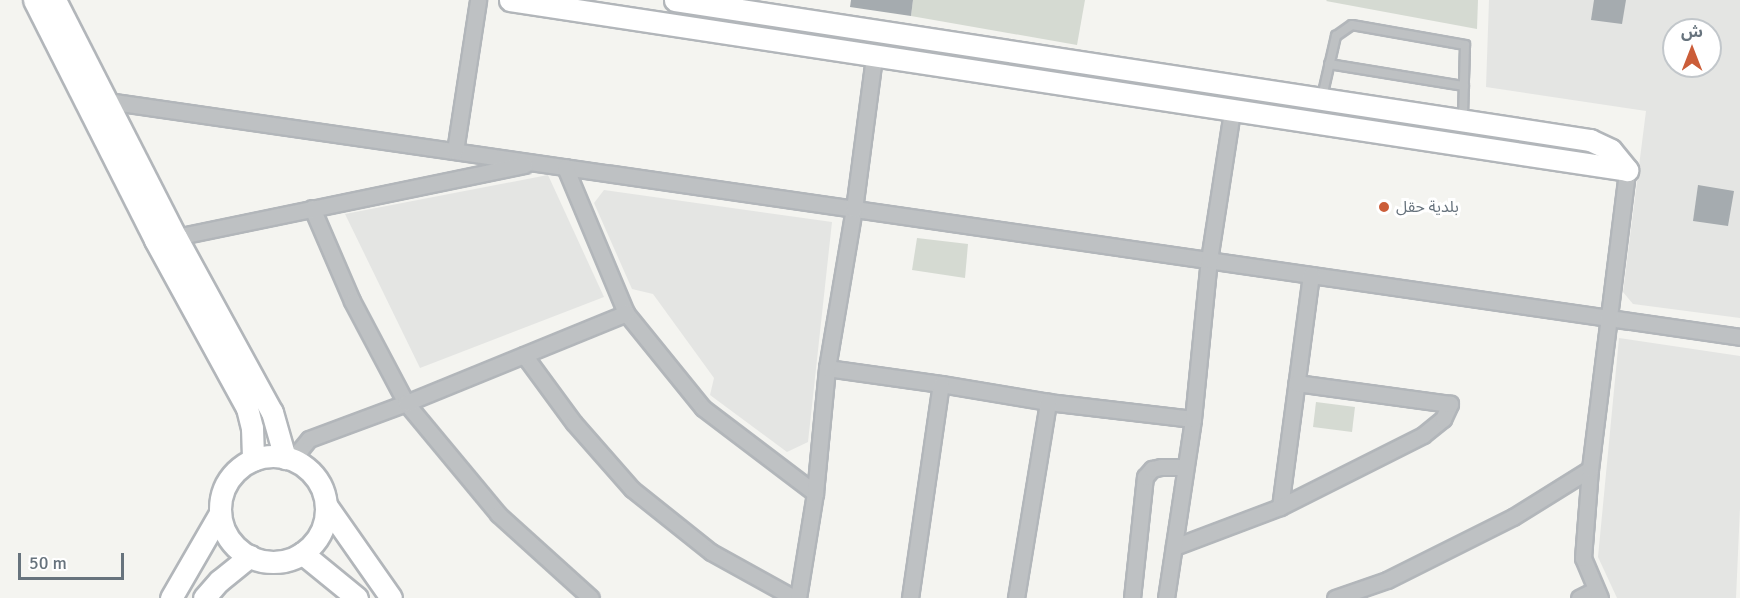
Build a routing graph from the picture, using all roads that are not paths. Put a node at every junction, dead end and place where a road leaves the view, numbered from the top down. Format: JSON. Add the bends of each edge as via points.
{"nodes":[{"id":1,"x":34,"y":0,"type":"edge"},
{"id":2,"x":55,"y":0,"type":"edge"},
{"id":3,"x":478,"y":0,"type":"edge"},
{"id":4,"x":510,"y":0,"type":"edge"},
{"id":5,"x":675,"y":0,"type":"edge"},
{"id":6,"x":874,"y":57,"type":"junction"},
{"id":7,"x":1329,"y":64,"type":"junction"},
{"id":8,"x":1464,"y":86,"type":"junction"},
{"id":9,"x":1322,"y":99,"type":"junction"},
{"id":10,"x":107,"y":101,"type":"junction"},
{"id":11,"x":1232,"y":111,"type":"junction"},
{"id":12,"x":1442,"y":117,"type":"junction"},
{"id":13,"x":1463,"y":120,"type":"junction"},
{"id":14,"x":1438,"y":142,"type":"junction"},
{"id":15,"x":455,"y":152,"type":"junction"},
{"id":16,"x":1597,"y":154,"type":"junction"},
{"id":17,"x":536,"y":163,"type":"junction"},
{"id":18,"x":565,"y":167,"type":"junction"},
{"id":19,"x":1627,"y":170,"type":"joint"},
{"id":20,"x":312,"y":208,"type":"junction"},
{"id":21,"x":854,"y":209,"type":"junction"},
{"id":22,"x":176,"y":237,"type":"junction"},
{"id":23,"x":1209,"y":260,"type":"junction"},
{"id":24,"x":1311,"y":275,"type":"junction"},
{"id":25,"x":626,"y":313,"type":"junction"},
{"id":26,"x":1610,"y":318,"type":"junction"},
{"id":27,"x":1740,"y":337,"type":"edge"},
{"id":28,"x":524,"y":355,"type":"junction"},
{"id":29,"x":827,"y":368,"type":"junction"},
{"id":30,"x":1296,"y":383,"type":"junction"},
{"id":31,"x":941,"y":384,"type":"junction"},
{"id":32,"x":1048,"y":402,"type":"junction"},
{"id":33,"x":406,"y":403,"type":"junction"},
{"id":34,"x":1193,"y":419,"type":"junction"},
{"id":35,"x":253,"y":460,"type":"junction"},
{"id":36,"x":291,"y":460,"type":"junction"},
{"id":37,"x":1185,"y":467,"type":"junction"},
{"id":38,"x":1590,"y":469,"type":"junction"},
{"id":39,"x":815,"y":493,"type":"junction"},
{"id":40,"x":326,"y":505,"type":"junction"},
{"id":41,"x":1280,"y":507,"type":"junction"},
{"id":42,"x":220,"y":513,"type":"junction"},
{"id":43,"x":1174,"y":547,"type":"junction"},
{"id":44,"x":303,"y":553,"type":"junction"},
{"id":45,"x":250,"y":556,"type":"junction"},
{"id":46,"x":1598,"y":594,"type":"edge"},
{"id":47,"x":171,"y":598,"type":"edge"},
{"id":48,"x":204,"y":598,"type":"edge"},
{"id":49,"x":357,"y":598,"type":"edge"},
{"id":50,"x":391,"y":598,"type":"edge"},
{"id":51,"x":591,"y":598,"type":"edge"},
{"id":52,"x":796,"y":598,"type":"edge"},
{"id":53,"x":910,"y":598,"type":"edge"},
{"id":54,"x":1016,"y":598,"type":"edge"},
{"id":55,"x":1132,"y":598,"type":"edge"},
{"id":56,"x":1166,"y":598,"type":"edge"},
{"id":57,"x":1335,"y":598,"type":"edge"},
{"id":58,"x":1579,"y":598,"type":"edge"}],
"edges":[{"from":1,"to":35,"type":"street","via":[[155,240],[247,408]]},
{"from":2,"to":10,"type":"street"},
{"from":3,"to":15,"type":"street"},
{"from":4,"to":6,"type":"street"},
{"from":5,"to":9,"type":"street"},
{"from":6,"to":11,"type":"street"},
{"from":6,"to":21,"type":"street"},
{"from":7,"to":8,"type":"lane"},
{"from":7,"to":8,"type":"lane","via":[[1336,36],[1352,25],[1465,45]]},
{"from":7,"to":9,"type":"lane"},
{"from":8,"to":13,"type":"lane"},
{"from":9,"to":12,"type":"street"},
{"from":10,"to":15,"type":"street"},
{"from":10,"to":22,"type":"street"},
{"from":11,"to":14,"type":"street"},
{"from":11,"to":23,"type":"street"},
{"from":12,"to":13,"type":"street"},
{"from":12,"to":14,"type":"street"},
{"from":13,"to":16,"type":"street","via":[[1590,140]]},
{"from":14,"to":16,"type":"street"},
{"from":15,"to":17,"type":"street"},
{"from":16,"to":19,"type":"street"},
{"from":17,"to":18,"type":"street"},
{"from":17,"to":20,"type":"street"},
{"from":18,"to":21,"type":"street"},
{"from":18,"to":25,"type":"street"},
{"from":19,"to":26,"type":"street"},
{"from":20,"to":22,"type":"street"},
{"from":20,"to":33,"type":"street","via":[[352,301]]},
{"from":21,"to":23,"type":"street"},
{"from":21,"to":29,"type":"street"},
{"from":22,"to":36,"type":"street","via":[[272,412]]},
{"from":23,"to":24,"type":"street"},
{"from":23,"to":34,"type":"street"},
{"from":24,"to":26,"type":"street"},
{"from":24,"to":30,"type":"street"},
{"from":25,"to":28,"type":"street"},
{"from":25,"to":39,"type":"street","via":[[703,408]]},
{"from":26,"to":27,"type":"street"},
{"from":26,"to":38,"type":"street"},
{"from":28,"to":33,"type":"street"},
{"from":28,"to":52,"type":"street","via":[[574,423],[632,489],[711,552]]},
{"from":29,"to":31,"type":"street"},
{"from":29,"to":39,"type":"street"},
{"from":30,"to":41,"type":"street"},
{"from":30,"to":41,"type":"street","via":[[1450,404],[1443,419],[1423,435]]},
{"from":31,"to":32,"type":"street"},
{"from":31,"to":53,"type":"street"},
{"from":32,"to":34,"type":"street"},
{"from":32,"to":54,"type":"street"},
{"from":33,"to":36,"type":"street","via":[[309,439]]},
{"from":33,"to":51,"type":"street","via":[[498,514]]},
{"from":34,"to":37,"type":"street"},
{"from":35,"to":36,"type":"street"},
{"from":35,"to":42,"type":"street","via":[[228,481]]},
{"from":36,"to":40,"type":"street","via":[[313,475]]},
{"from":37,"to":43,"type":"street"},
{"from":37,"to":55,"type":"street","via":[[1161,467],[1145,477]]},
{"from":38,"to":46,"type":"street","via":[[1582,558]]},
{"from":38,"to":57,"type":"street","via":[[1513,517],[1387,580]]},
{"from":39,"to":52,"type":"street"},
{"from":40,"to":44,"type":"street","via":[[323,527]]},
{"from":40,"to":50,"type":"street"},
{"from":41,"to":43,"type":"street"},
{"from":42,"to":45,"type":"street","via":[[232,543]]},
{"from":42,"to":47,"type":"street"},
{"from":43,"to":56,"type":"street"},
{"from":44,"to":45,"type":"street","via":[[271,562]]},
{"from":44,"to":49,"type":"street"},
{"from":45,"to":48,"type":"street"},
{"from":46,"to":58,"type":"street"}]}
